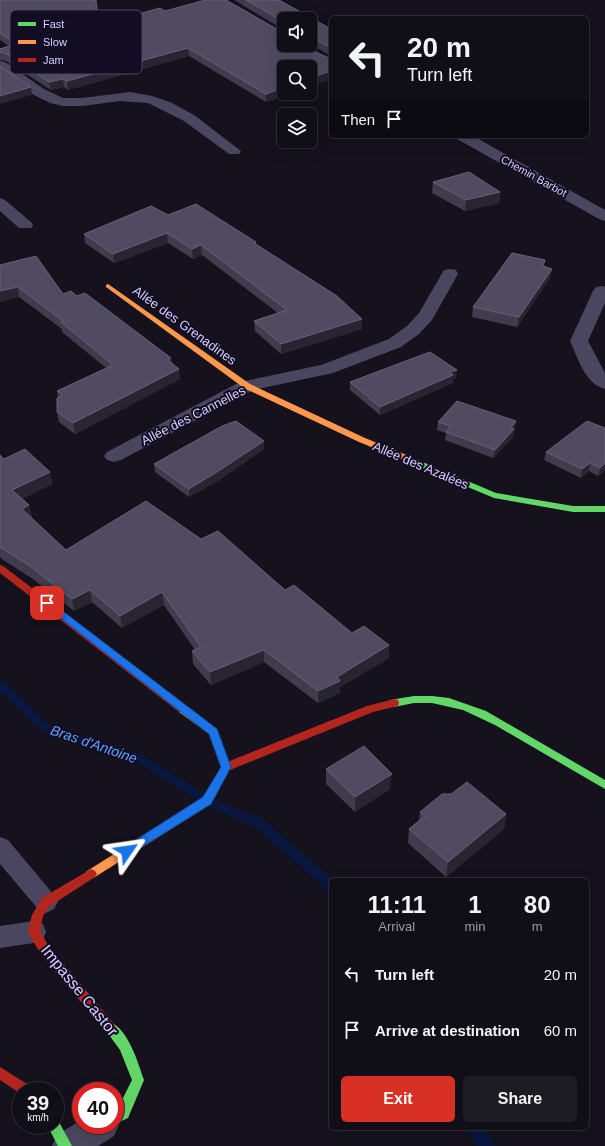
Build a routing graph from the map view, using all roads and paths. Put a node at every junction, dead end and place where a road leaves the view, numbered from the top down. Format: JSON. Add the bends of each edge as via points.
{"nodes":[{"id":1,"x":0,"y":66,"type":"edge"},
{"id":2,"x":10,"y":73,"type":"edge"},
{"id":3,"x":12,"y":74,"type":"edge"},
{"id":4,"x":466,"y":138,"type":"edge"},
{"id":5,"x":234,"y":151,"type":"dead end"},
{"id":6,"x":0,"y":203,"type":"edge"},
{"id":7,"x":605,"y":216,"type":"edge"},
{"id":8,"x":25,"y":225,"type":"dead end"},
{"id":9,"x":450,"y":274,"type":"dead end"},
{"id":10,"x":108,"y":286,"type":"dead end"},
{"id":11,"x":602,"y":291,"type":"dead end"},
{"id":12,"x":605,"y":383,"type":"edge"},
{"id":13,"x":247,"y":386,"type":"junction"},
{"id":14,"x":114,"y":456,"type":"dead end"},
{"id":15,"x":605,"y":510,"type":"edge"},
{"id":16,"x":0,"y":568,"type":"edge"},
{"id":17,"x":226,"y":767,"type":"junction"},
{"id":18,"x":605,"y":785,"type":"edge"},
{"id":19,"x":0,"y":847,"type":"edge"},
{"id":20,"x":46,"y":902,"type":"junction"},
{"id":21,"x":34,"y":932,"type":"junction"},
{"id":22,"x":0,"y":937,"type":"edge"},
{"id":23,"x":0,"y":1073,"type":"edge"},
{"id":24,"x":14,"y":1082,"type":"edge"},
{"id":25,"x":124,"y":1111,"type":"edge"},
{"id":26,"x":58,"y":1134,"type":"edge"},
{"id":27,"x":88,"y":1134,"type":"edge"},
{"id":28,"x":65,"y":1146,"type":"edge"},
{"id":29,"x":68,"y":1146,"type":"edge"}],
"edges":[{"from":1,"to":2,"type":"street"},
{"from":3,"to":5,"type":"street","via":[[46,96],[63,102],[80,102],[122,95],[168,105]]},
{"from":4,"to":7,"type":"street","name":"Chemin Barbot"},
{"from":6,"to":8,"type":"street"},
{"from":9,"to":13,"type":"street","name":"Allée des Cannelles","via":[[426,316],[413,330],[395,343],[326,369]]},
{"from":10,"to":13,"type":"street","name":"Allée des Grenadines"},
{"from":11,"to":12,"type":"street","via":[[579,342],[594,372]]},
{"from":13,"to":14,"type":"street","name":"Allée des Cannelles"},
{"from":13,"to":15,"type":"street","name":"Allée des Azalées","via":[[362,440],[494,495],[573,509]]},
{"from":16,"to":17,"type":"street","via":[[213,732]]},
{"from":17,"to":18,"type":"street","via":[[371,709],[398,702],[422,700],[453,702],[481,712]]},
{"from":17,"to":20,"type":"street","via":[[207,801]]},
{"from":19,"to":20,"type":"lane"},
{"from":20,"to":21,"type":"street","name":"Impasse Castor","via":[[38,915]]},
{"from":21,"to":22,"type":"lane"},
{"from":21,"to":25,"type":"street","name":"Impasse Castor","via":[[44,949],[125,1046],[138,1080]]},
{"from":23,"to":24,"type":"street"},
{"from":26,"to":28,"type":"street"},
{"from":27,"to":29,"type":"street"}]}
